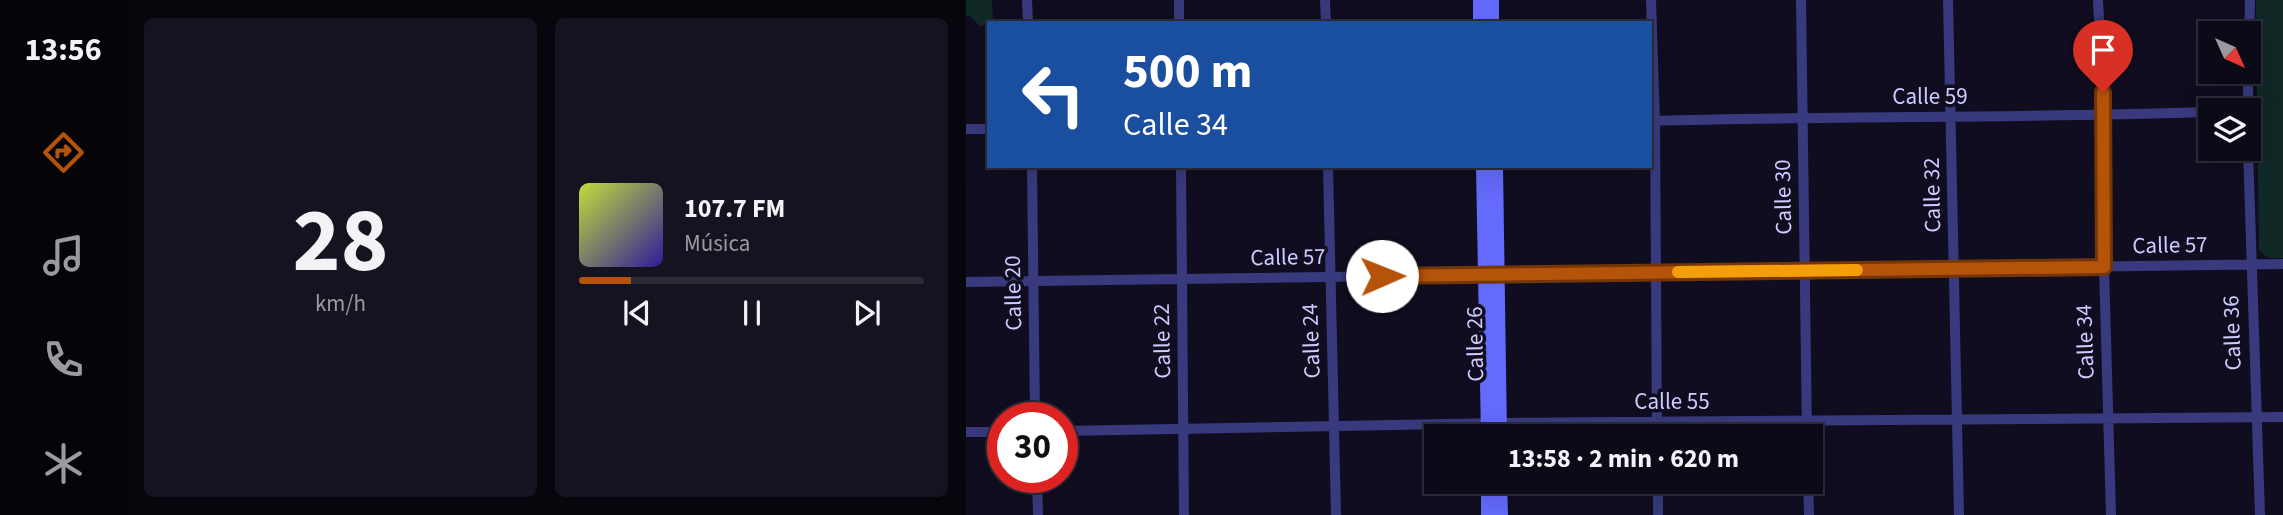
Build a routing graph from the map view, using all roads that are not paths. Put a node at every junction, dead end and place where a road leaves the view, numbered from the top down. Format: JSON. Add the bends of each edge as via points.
{"nodes":[{"id":1,"x":1027,"y":0,"type":"edge"},
{"id":2,"x":1179,"y":0,"type":"edge"},
{"id":3,"x":1325,"y":0,"type":"edge"},
{"id":4,"x":1479,"y":0,"type":"edge"},
{"id":5,"x":1492,"y":0,"type":"edge"},
{"id":6,"x":1651,"y":0,"type":"edge"},
{"id":7,"x":1801,"y":0,"type":"edge"},
{"id":8,"x":1948,"y":0,"type":"edge"},
{"id":9,"x":2098,"y":0,"type":"edge"},
{"id":10,"x":2250,"y":0,"type":"edge"},
{"id":11,"x":1028,"y":21,"type":"edge"},
{"id":12,"x":1179,"y":21,"type":"edge"},
{"id":13,"x":1326,"y":21,"type":"edge"},
{"id":14,"x":1480,"y":21,"type":"edge"},
{"id":15,"x":1492,"y":21,"type":"edge"},
{"id":16,"x":1651,"y":21,"type":"edge"},
{"id":17,"x":2250,"y":21,"type":"edge"},
{"id":18,"x":1652,"y":60,"type":"edge"},
{"id":19,"x":2198,"y":112,"type":"edge"},
{"id":20,"x":2104,"y":116,"type":"junction"},
{"id":21,"x":1803,"y":117,"type":"junction"},
{"id":22,"x":1952,"y":117,"type":"junction"},
{"id":23,"x":1653,"y":121,"type":"edge"},
{"id":24,"x":966,"y":129,"type":"edge"},
{"id":25,"x":987,"y":129,"type":"edge"},
{"id":26,"x":2248,"y":161,"type":"edge"},
{"id":27,"x":1032,"y":168,"type":"edge"},
{"id":28,"x":1181,"y":168,"type":"edge"},
{"id":29,"x":1328,"y":168,"type":"edge"},
{"id":30,"x":1483,"y":168,"type":"edge"},
{"id":31,"x":1496,"y":168,"type":"edge"},
{"id":32,"x":2283,"y":264,"type":"edge"},
{"id":33,"x":2250,"y":265,"type":"junction"},
{"id":34,"x":2104,"y":267,"type":"junction"},
{"id":35,"x":1954,"y":269,"type":"junction"},
{"id":36,"x":1806,"y":271,"type":"junction"},
{"id":37,"x":1656,"y":272,"type":"junction"},
{"id":38,"x":1491,"y":274,"type":"junction"},
{"id":39,"x":1330,"y":277,"type":"junction"},
{"id":40,"x":1181,"y":279,"type":"junction"},
{"id":41,"x":966,"y":282,"type":"edge"},
{"id":42,"x":1034,"y":282,"type":"junction"},
{"id":43,"x":1035,"y":402,"type":"edge"},
{"id":44,"x":2283,"y":416,"type":"edge"},
{"id":45,"x":2256,"y":417,"type":"junction"},
{"id":46,"x":2108,"y":419,"type":"junction"},
{"id":47,"x":1957,"y":420,"type":"junction"},
{"id":48,"x":1806,"y":421,"type":"junction"},
{"id":49,"x":1657,"y":422,"type":"junction"},
{"id":50,"x":1494,"y":424,"type":"edge"},
{"id":51,"x":1610,"y":424,"type":"edge"},
{"id":52,"x":1806,"y":424,"type":"edge"},
{"id":53,"x":1335,"y":426,"type":"junction"},
{"id":54,"x":1184,"y":428,"type":"junction"},
{"id":55,"x":1424,"y":428,"type":"edge"},
{"id":56,"x":1078,"y":431,"type":"edge"},
{"id":57,"x":966,"y":432,"type":"edge"},
{"id":58,"x":987,"y":432,"type":"edge"},
{"id":59,"x":1037,"y":493,"type":"edge"},
{"id":60,"x":1488,"y":494,"type":"edge"},
{"id":61,"x":1500,"y":494,"type":"edge"},
{"id":62,"x":1658,"y":494,"type":"edge"},
{"id":63,"x":1808,"y":494,"type":"edge"},
{"id":64,"x":1038,"y":515,"type":"edge"},
{"id":65,"x":1184,"y":515,"type":"edge"},
{"id":66,"x":1336,"y":515,"type":"edge"},
{"id":67,"x":1488,"y":515,"type":"edge"},
{"id":68,"x":1501,"y":515,"type":"edge"},
{"id":69,"x":1658,"y":515,"type":"edge"},
{"id":70,"x":1809,"y":515,"type":"edge"},
{"id":71,"x":1959,"y":515,"type":"edge"},
{"id":72,"x":2111,"y":515,"type":"edge"},
{"id":73,"x":2260,"y":515,"type":"edge"}],
"edges":[{"from":1,"to":11,"type":"street"},
{"from":2,"to":12,"type":"street"},
{"from":3,"to":13,"type":"street"},
{"from":4,"to":14,"type":"main road"},
{"from":5,"to":15,"type":"main road"},
{"from":6,"to":16,"type":"street"},
{"from":7,"to":21,"type":"street","name":"Calle 30"},
{"from":8,"to":22,"type":"street","name":"Calle 32"},
{"from":9,"to":20,"type":"street","name":"Calle 34"},
{"from":10,"to":17,"type":"street"},
{"from":18,"to":23,"type":"street"},
{"from":19,"to":20,"type":"street","name":"Calle 59"},
{"from":20,"to":22,"type":"street","name":"Calle 59"},
{"from":20,"to":34,"type":"street","name":"Calle 34"},
{"from":21,"to":22,"type":"street","name":"Calle 59"},
{"from":21,"to":23,"type":"street","name":"Calle 59"},
{"from":21,"to":36,"type":"street","name":"Calle 30"},
{"from":22,"to":35,"type":"street","name":"Calle 32"},
{"from":23,"to":37,"type":"street"},
{"from":24,"to":25,"type":"street"},
{"from":26,"to":33,"type":"street","name":"Calle 36"},
{"from":27,"to":42,"type":"street","name":"Calle 20"},
{"from":28,"to":40,"type":"street","name":"Calle 22"},
{"from":29,"to":39,"type":"street","name":"Calle 24"},
{"from":30,"to":38,"type":"main road","name":"Calle 26"},
{"from":31,"to":38,"type":"main road","name":"Calle 26"},
{"from":32,"to":33,"type":"street","name":"Calle 57"},
{"from":33,"to":34,"type":"street","name":"Calle 57"},
{"from":33,"to":45,"type":"street","name":"Calle 36"},
{"from":34,"to":35,"type":"street","name":"Calle 57"},
{"from":34,"to":46,"type":"street","name":"Calle 34"},
{"from":35,"to":36,"type":"street","name":"Calle 57"},
{"from":35,"to":47,"type":"street","name":"Calle 32"},
{"from":36,"to":37,"type":"street","name":"Calle 57"},
{"from":36,"to":48,"type":"street","name":"Calle 30"},
{"from":37,"to":38,"type":"street","name":"Calle 57"},
{"from":37,"to":49,"type":"street"},
{"from":38,"to":39,"type":"street","name":"Calle 57"},
{"from":38,"to":50,"type":"main road","name":"Calle 26"},
{"from":39,"to":40,"type":"street","name":"Calle 57"},
{"from":39,"to":53,"type":"street","name":"Calle 24"},
{"from":40,"to":42,"type":"street","name":"Calle 57"},
{"from":40,"to":54,"type":"street","name":"Calle 22"},
{"from":41,"to":42,"type":"street","name":"Calle 57"},
{"from":42,"to":43,"type":"street","name":"Calle 20"},
{"from":44,"to":45,"type":"street","name":"Calle 55"},
{"from":45,"to":46,"type":"street","name":"Calle 55"},
{"from":45,"to":73,"type":"street","name":"Calle 36"},
{"from":46,"to":47,"type":"street","name":"Calle 55"},
{"from":46,"to":72,"type":"street","name":"Calle 34"},
{"from":47,"to":48,"type":"street","name":"Calle 55"},
{"from":47,"to":71,"type":"street","name":"Calle 32"},
{"from":48,"to":49,"type":"street","name":"Calle 55"},
{"from":48,"to":52,"type":"street","name":"Calle 30"},
{"from":49,"to":51,"type":"street","name":"Calle 55"},
{"from":53,"to":54,"type":"street","name":"Calle 55"},
{"from":53,"to":55,"type":"street","name":"Calle 55"},
{"from":53,"to":66,"type":"street","name":"Calle 24"},
{"from":54,"to":56,"type":"street","name":"Calle 55"},
{"from":54,"to":65,"type":"street","name":"Calle 22"},
{"from":57,"to":58,"type":"street"},
{"from":59,"to":64,"type":"street"},
{"from":60,"to":67,"type":"main road"},
{"from":61,"to":68,"type":"main road"},
{"from":62,"to":69,"type":"street"},
{"from":63,"to":70,"type":"street"}]}
